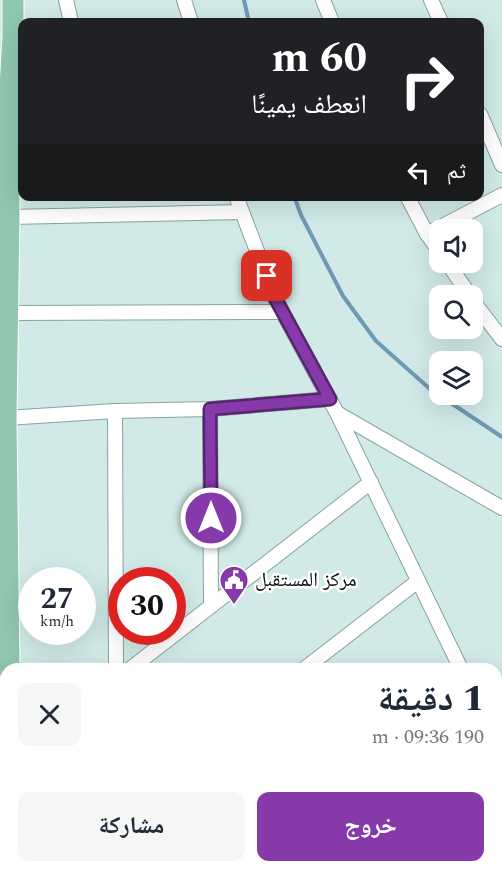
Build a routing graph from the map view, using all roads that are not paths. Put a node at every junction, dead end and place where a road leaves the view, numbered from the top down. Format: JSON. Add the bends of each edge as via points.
{"nodes":[{"id":1,"x":13,"y":0,"type":"edge"},
{"id":2,"x":66,"y":0,"type":"edge"},
{"id":3,"x":184,"y":0,"type":"edge"},
{"id":4,"x":323,"y":0,"type":"edge"},
{"id":5,"x":431,"y":0,"type":"edge"},
{"id":6,"x":70,"y":18,"type":"edge"},
{"id":7,"x":189,"y":18,"type":"edge"},
{"id":8,"x":330,"y":18,"type":"edge"},
{"id":9,"x":439,"y":18,"type":"edge"},
{"id":10,"x":5,"y":83,"type":"edge"},
{"id":11,"x":10,"y":121,"type":"edge"},
{"id":12,"x":484,"y":123,"type":"edge"},
{"id":13,"x":502,"y":165,"type":"edge"},
{"id":14,"x":502,"y":195,"type":"edge"},
{"id":15,"x":238,"y":201,"type":"edge"},
{"id":16,"x":410,"y":201,"type":"edge"},
{"id":17,"x":242,"y":212,"type":"junction"},
{"id":18,"x":9,"y":217,"type":"junction"},
{"id":19,"x":427,"y":234,"type":"junction"},
{"id":20,"x":429,"y":237,"type":"edge"},
{"id":21,"x":282,"y":312,"type":"junction"},
{"id":22,"x":8,"y":313,"type":"junction"},
{"id":23,"x":483,"y":314,"type":"edge"},
{"id":24,"x":502,"y":315,"type":"edge"},
{"id":25,"x":488,"y":321,"type":"junction"},
{"id":26,"x":502,"y":339,"type":"edge"},
{"id":27,"x":330,"y":399,"type":"junction"},
{"id":28,"x":210,"y":409,"type":"junction"},
{"id":29,"x":115,"y":411,"type":"junction"},
{"id":30,"x":338,"y":413,"type":"junction"},
{"id":31,"x":6,"y":418,"type":"junction"},
{"id":32,"x":371,"y":482,"type":"junction"},
{"id":33,"x":502,"y":508,"type":"edge"},
{"id":34,"x":418,"y":581,"type":"junction"},
{"id":35,"x":211,"y":606,"type":"junction"},
{"id":36,"x":9,"y":663,"type":"edge"},
{"id":37,"x":116,"y":663,"type":"edge"},
{"id":38,"x":138,"y":663,"type":"edge"},
{"id":39,"x":312,"y":663,"type":"edge"},
{"id":40,"x":458,"y":663,"type":"edge"}],
"edges":[{"from":1,"to":10,"type":"main road","via":[[13,36]]},
{"from":2,"to":6,"type":"street"},
{"from":3,"to":7,"type":"street"},
{"from":4,"to":8,"type":"street"},
{"from":5,"to":9,"type":"street"},
{"from":10,"to":11,"type":"main road"},
{"from":11,"to":18,"type":"main road"},
{"from":12,"to":13,"type":"street"},
{"from":14,"to":19,"type":"street"},
{"from":15,"to":17,"type":"street"},
{"from":16,"to":19,"type":"street"},
{"from":17,"to":18,"type":"street"},
{"from":17,"to":21,"type":"street"},
{"from":18,"to":22,"type":"main road"},
{"from":19,"to":20,"type":"street"},
{"from":21,"to":22,"type":"street"},
{"from":21,"to":27,"type":"street"},
{"from":22,"to":31,"type":"main road"},
{"from":23,"to":25,"type":"street"},
{"from":24,"to":25,"type":"street"},
{"from":25,"to":26,"type":"street"},
{"from":27,"to":28,"type":"street"},
{"from":27,"to":30,"type":"street"},
{"from":28,"to":29,"type":"street"},
{"from":28,"to":35,"type":"street"},
{"from":29,"to":31,"type":"street"},
{"from":29,"to":37,"type":"street"},
{"from":30,"to":32,"type":"street"},
{"from":30,"to":33,"type":"street"},
{"from":31,"to":36,"type":"main road"},
{"from":32,"to":34,"type":"street"},
{"from":32,"to":35,"type":"street"},
{"from":34,"to":39,"type":"street"},
{"from":34,"to":40,"type":"street"},
{"from":35,"to":38,"type":"street"}]}
